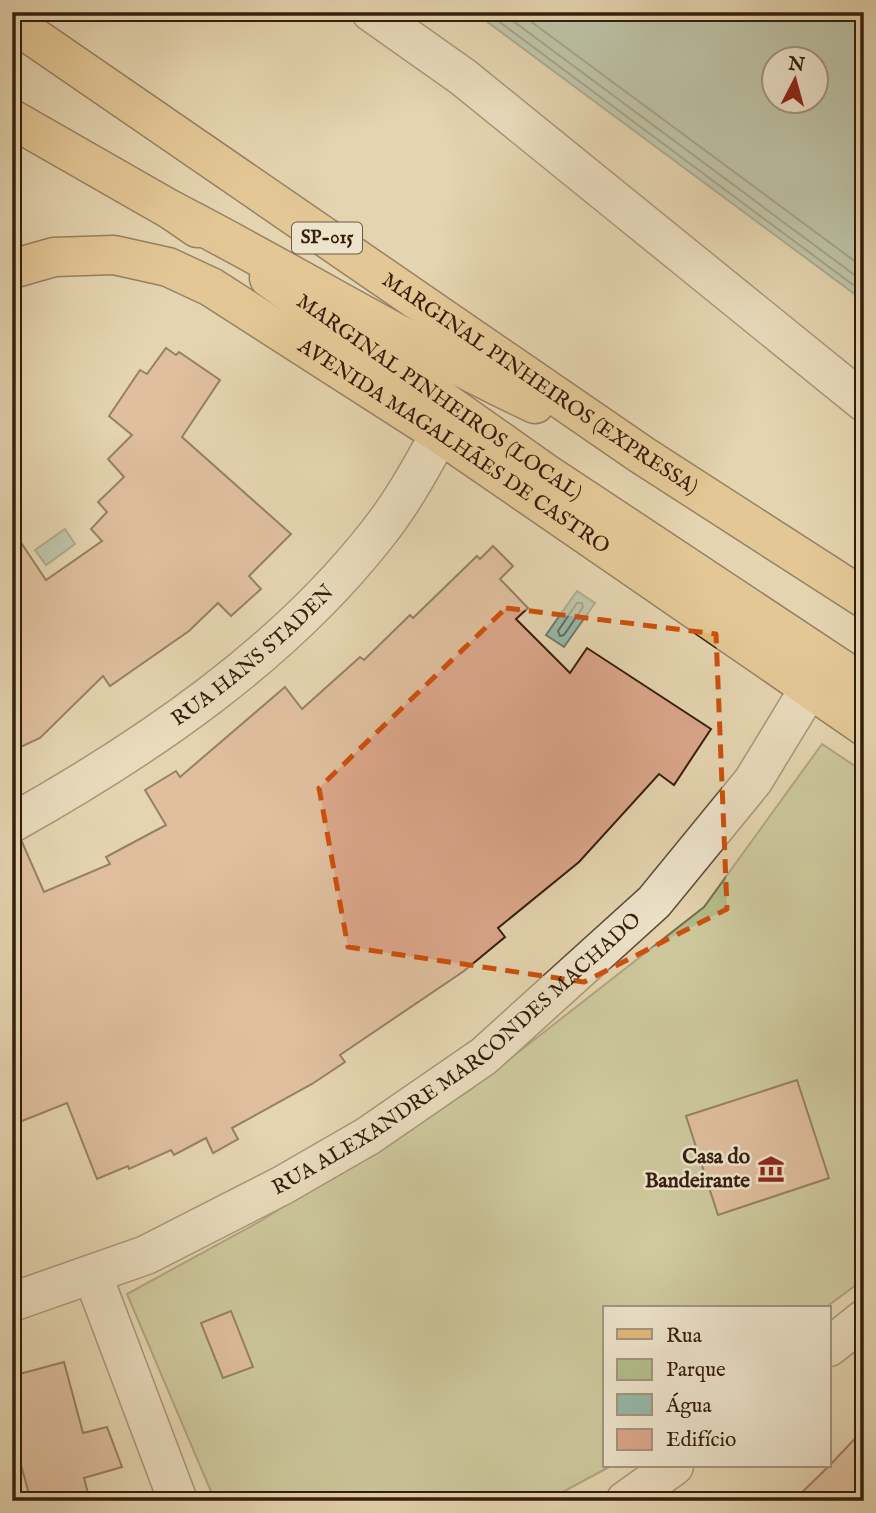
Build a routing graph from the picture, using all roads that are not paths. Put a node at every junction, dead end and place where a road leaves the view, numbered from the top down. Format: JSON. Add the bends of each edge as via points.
{"nodes":[{"id":1,"x":371,"y":12,"type":"edge"},
{"id":2,"x":12,"y":22,"type":"edge"},
{"id":3,"x":12,"y":118,"type":"edge"},
{"id":4,"x":172,"y":210,"type":"junction"},
{"id":5,"x":12,"y":270,"type":"edge"},
{"id":6,"x":864,"y":402,"type":"edge"},
{"id":7,"x":440,"y":434,"type":"junction"},
{"id":8,"x":642,"y":455,"type":"junction"},
{"id":9,"x":864,"y":598,"type":"edge"},
{"id":10,"x":864,"y":684,"type":"edge"},
{"id":11,"x":810,"y":689,"type":"junction"},
{"id":12,"x":864,"y":726,"type":"edge"},
{"id":13,"x":12,"y":823,"type":"edge"},
{"id":14,"x":93,"y":1276,"type":"junction"},
{"id":15,"x":12,"y":1302,"type":"edge"},
{"id":16,"x":864,"y":1319,"type":"edge"},
{"id":17,"x":830,"y":1346,"type":"edge"},
{"id":18,"x":671,"y":1468,"type":"edge"},
{"id":19,"x":178,"y":1501,"type":"edge"},
{"id":20,"x":625,"y":1501,"type":"edge"}],
"edges":[{"from":1,"to":6,"type":"street","via":[[463,77]]},
{"from":2,"to":8,"type":"main road","name":"MARGINAL PINHEIROS (EXPRESSA)","number":"SP-015"},
{"from":3,"to":4,"type":"main road","name":"MARGINAL PINHEIROS (LOCAL)"},
{"from":4,"to":8,"type":"main road","via":[[484,380]]},
{"from":4,"to":10,"type":"main road","name":"MARGINAL PINHEIROS (LOCAL)","via":[[544,472]]},
{"from":5,"to":7,"type":"main road","name":"AVENIDA MAGALHÃES DE CASTRO","via":[[54,257],[114,255],[168,267],[211,287]]},
{"from":7,"to":11,"type":"main road","name":"AVENIDA MAGALHÃES DE CASTRO"},
{"from":7,"to":13,"type":"street","name":"RUA HANS STADEN","via":[[379,532],[332,587],[218,690],[91,778]]},
{"from":8,"to":9,"type":"main road","name":"MARGINAL PINHEIROS (EXPRESSA)","number":"SP-015"},
{"from":11,"to":12,"type":"main road","name":"AVENIDA MAGALHÃES DE CASTRO"},
{"from":11,"to":14,"type":"street","name":"RUA ALEXANDRE MARCONDES MACHADO","via":[[753,781],[654,902],[484,1056],[368,1136],[283,1185],[146,1255]]},
{"from":14,"to":15,"type":"street","name":"RUA ALEXANDRE MARCONDES MACHADO"},
{"from":14,"to":19,"type":"street"},
{"from":16,"to":17,"type":"street"},
{"from":18,"to":20,"type":"street"}]}
